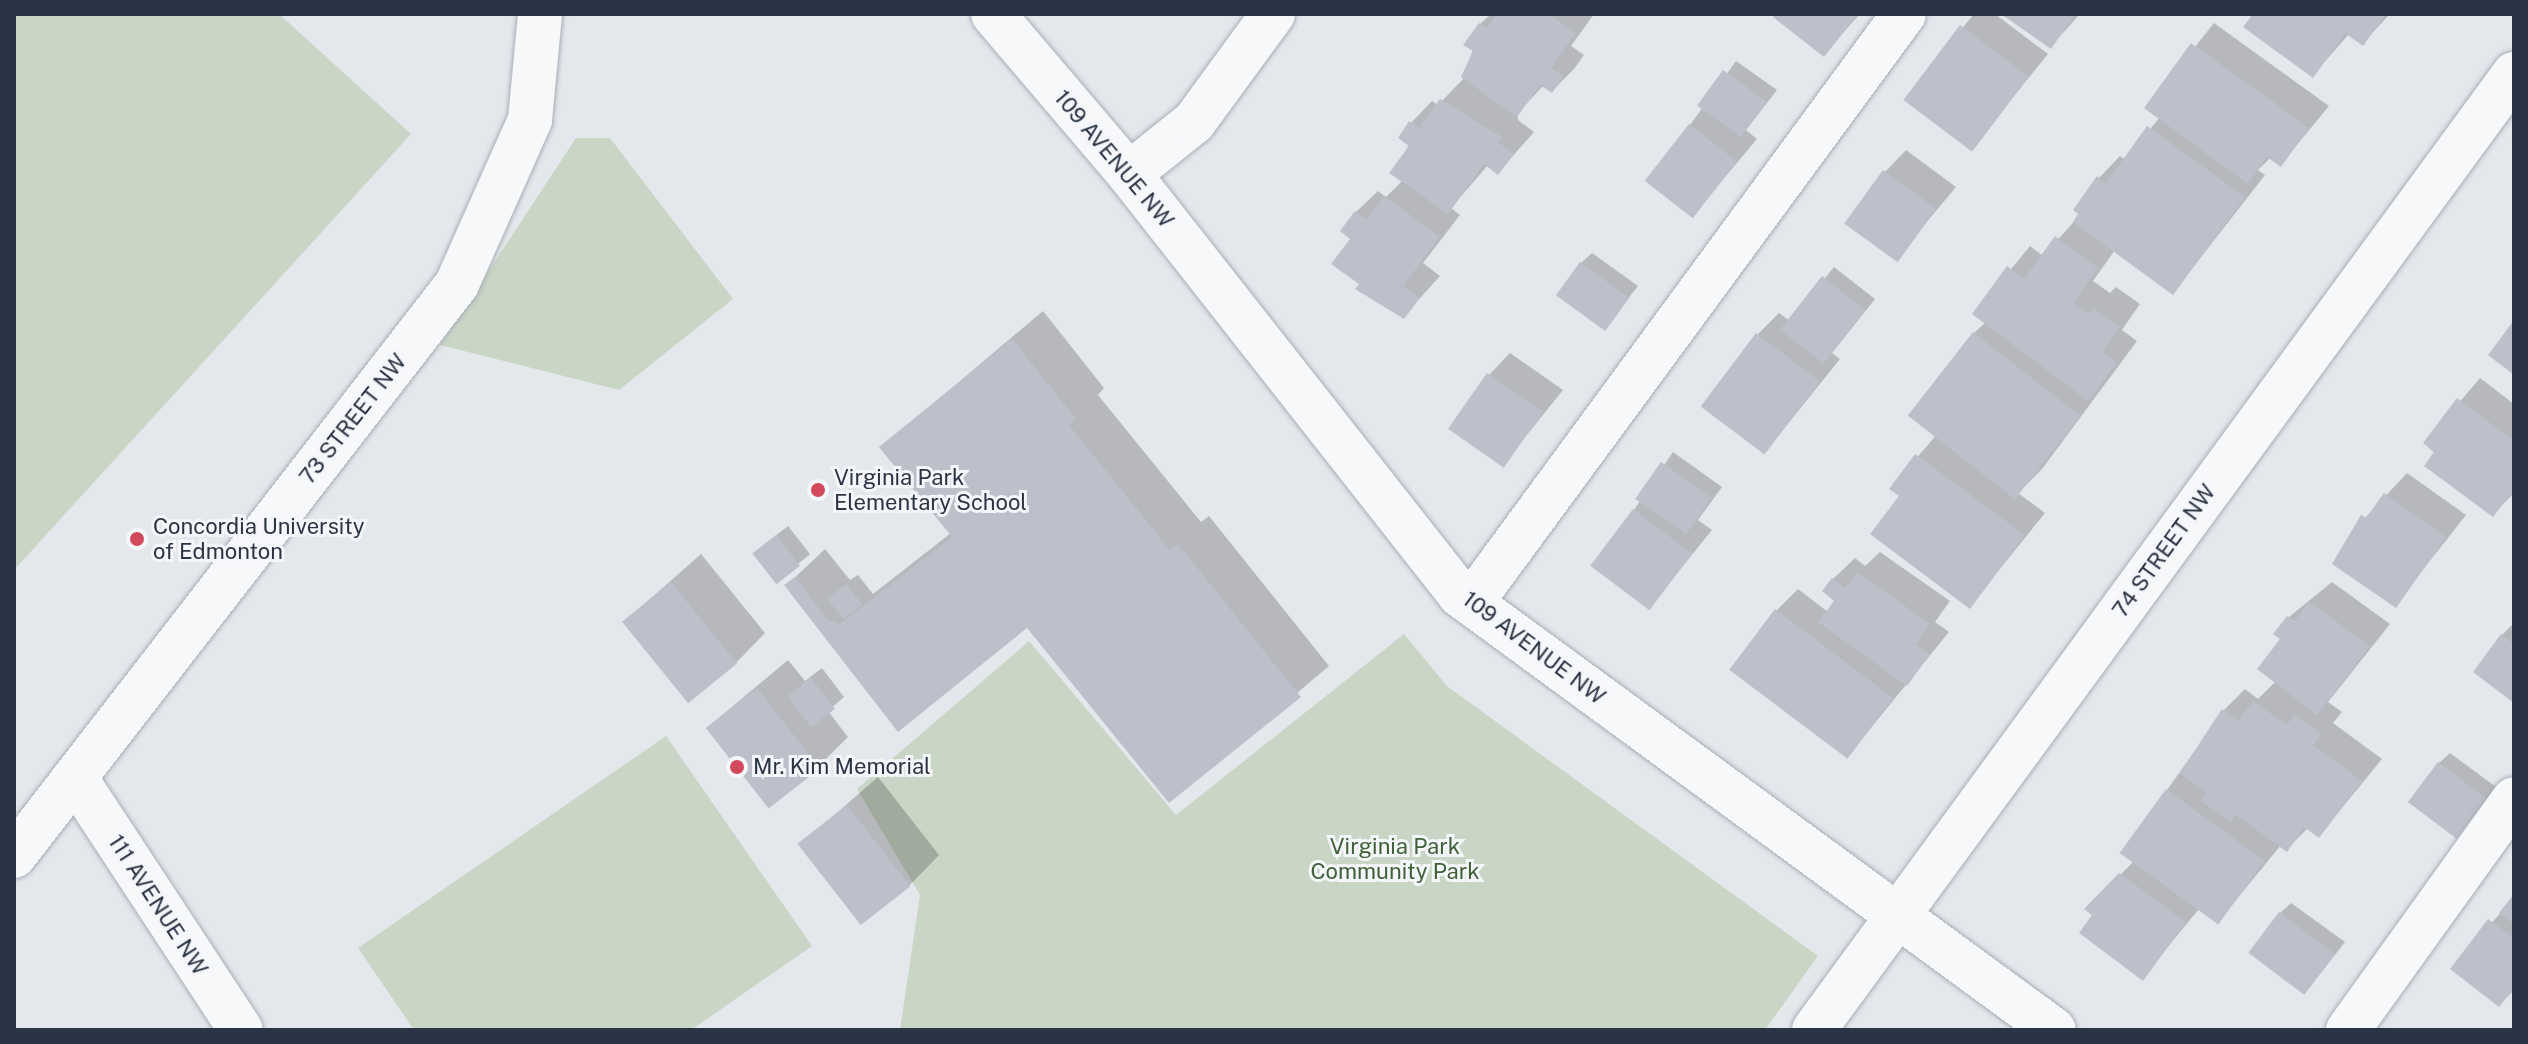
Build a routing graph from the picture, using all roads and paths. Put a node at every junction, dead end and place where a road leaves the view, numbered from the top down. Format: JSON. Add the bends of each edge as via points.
{"nodes":[{"id":1,"x":540,"y":14,"type":"edge"},
{"id":2,"x":993,"y":14,"type":"edge"},
{"id":3,"x":1273,"y":14,"type":"edge"},
{"id":4,"x":1904,"y":14,"type":"edge"},
{"id":5,"x":2514,"y":74,"type":"edge"},
{"id":6,"x":1129,"y":174,"type":"junction"},
{"id":7,"x":1471,"y":603,"type":"junction"},
{"id":8,"x":76,"y":779,"type":"junction"},
{"id":9,"x":2514,"y":799,"type":"edge"},
{"id":10,"x":14,"y":856,"type":"edge"},
{"id":11,"x":1896,"y":917,"type":"junction"},
{"id":12,"x":241,"y":1030,"type":"edge"},
{"id":13,"x":1814,"y":1030,"type":"edge"},
{"id":14,"x":2054,"y":1030,"type":"edge"},
{"id":15,"x":2348,"y":1030,"type":"edge"}],
"edges":[{"from":1,"to":8,"type":"street","name":"73 STREET NW","via":[[530,120],[457,284]]},
{"from":2,"to":6,"type":"street","name":"109 AVENUE NW"},
{"from":3,"to":6,"type":"street","via":[[1194,122]]},
{"from":4,"to":7,"type":"street"},
{"from":5,"to":11,"type":"street","name":"74 STREET NW"},
{"from":6,"to":7,"type":"street","name":"109 AVENUE NW"},
{"from":7,"to":11,"type":"street","name":"109 AVENUE NW"},
{"from":8,"to":10,"type":"street","name":"73 STREET NW"},
{"from":8,"to":12,"type":"street","name":"111 AVENUE NW"},
{"from":9,"to":15,"type":"street"},
{"from":11,"to":13,"type":"street","name":"74 STREET NW"},
{"from":11,"to":14,"type":"street","name":"109 AVENUE NW"}]}
